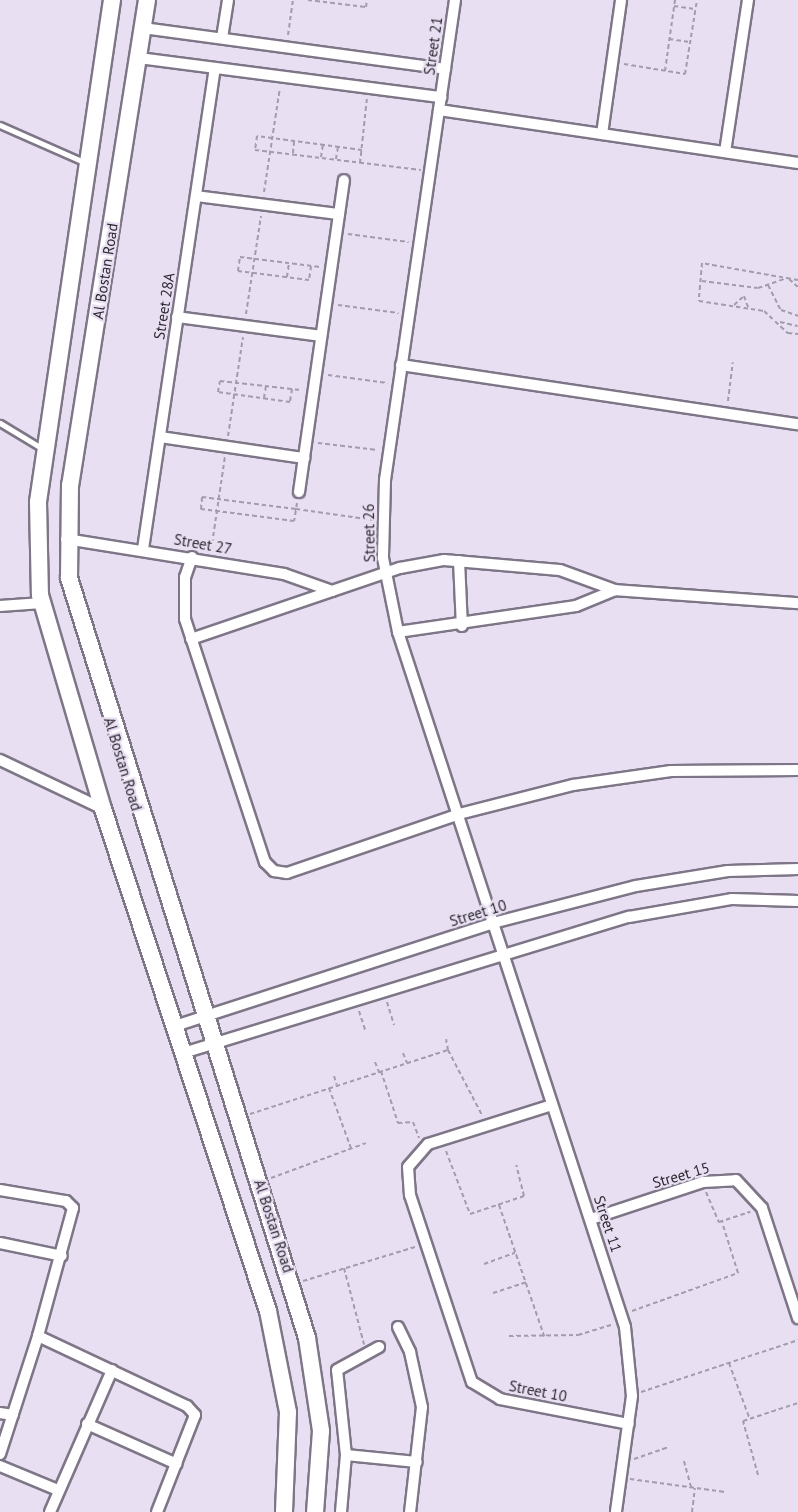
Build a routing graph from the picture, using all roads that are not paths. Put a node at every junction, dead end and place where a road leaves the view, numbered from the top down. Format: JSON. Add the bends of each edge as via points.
{"nodes":[{"id":1,"x":112,"y":0,"type":"edge"},
{"id":2,"x":147,"y":0,"type":"edge"},
{"id":3,"x":228,"y":0,"type":"edge"},
{"id":4,"x":455,"y":0,"type":"edge"},
{"id":5,"x":621,"y":0,"type":"edge"},
{"id":6,"x":748,"y":0,"type":"edge"},
{"id":7,"x":143,"y":28,"type":"junction"},
{"id":8,"x":222,"y":38,"type":"junction"},
{"id":9,"x":139,"y":58,"type":"junction"},
{"id":10,"x":215,"y":68,"type":"junction"},
{"id":11,"x":445,"y":69,"type":"junction"},
{"id":12,"x":441,"y":97,"type":"junction"},
{"id":13,"x":439,"y":110,"type":"junction"},
{"id":14,"x":0,"y":125,"type":"edge"},
{"id":15,"x":602,"y":134,"type":"junction"},
{"id":16,"x":725,"y":152,"type":"junction"},
{"id":17,"x":88,"y":163,"type":"junction"},
{"id":18,"x":798,"y":163,"type":"edge"},
{"id":19,"x":344,"y":180,"type":"dead end"},
{"id":20,"x":196,"y":196,"type":"junction"},
{"id":21,"x":339,"y":214,"type":"junction"},
{"id":22,"x":177,"y":317,"type":"junction"},
{"id":23,"x":321,"y":336,"type":"junction"},
{"id":24,"x":401,"y":365,"type":"junction"},
{"id":25,"x":0,"y":423,"type":"edge"},
{"id":26,"x":798,"y":424,"type":"edge"},
{"id":27,"x":160,"y":437,"type":"junction"},
{"id":28,"x":45,"y":450,"type":"junction"},
{"id":29,"x":304,"y":458,"type":"junction"},
{"id":30,"x":299,"y":492,"type":"road end"},
{"id":31,"x":66,"y":539,"type":"junction"},
{"id":32,"x":143,"y":549,"type":"junction"},
{"id":33,"x":192,"y":558,"type":"junction"},
{"id":34,"x":459,"y":561,"type":"junction"},
{"id":35,"x":385,"y":573,"type":"junction"},
{"id":36,"x":615,"y":590,"type":"junction"},
{"id":37,"x":332,"y":591,"type":"junction"},
{"id":38,"x":42,"y":603,"type":"junction"},
{"id":39,"x":798,"y":603,"type":"edge"},
{"id":40,"x":0,"y":606,"type":"edge"},
{"id":41,"x":462,"y":626,"type":"junction"},
{"id":42,"x":398,"y":632,"type":"junction"},
{"id":43,"x":191,"y":639,"type":"junction"},
{"id":44,"x":0,"y":760,"type":"edge"},
{"id":45,"x":798,"y":770,"type":"edge"},
{"id":46,"x":103,"y":808,"type":"junction"},
{"id":47,"x":459,"y":814,"type":"junction"},
{"id":48,"x":798,"y":869,"type":"edge"},
{"id":49,"x":798,"y":901,"type":"edge"},
{"id":50,"x":493,"y":923,"type":"junction"},
{"id":51,"x":502,"y":953,"type":"junction"},
{"id":52,"x":205,"y":1016,"type":"junction"},
{"id":53,"x":175,"y":1026,"type":"junction"},
{"id":54,"x":214,"y":1044,"type":"junction"},
{"id":55,"x":183,"y":1053,"type":"junction"},
{"id":56,"x":552,"y":1105,"type":"junction"},
{"id":57,"x":0,"y":1191,"type":"edge"},
{"id":58,"x":591,"y":1219,"type":"junction"},
{"id":59,"x":0,"y":1243,"type":"edge"},
{"id":60,"x":62,"y":1256,"type":"junction"},
{"id":61,"x":798,"y":1318,"type":"edge"},
{"id":62,"x":398,"y":1327,"type":"dead end"},
{"id":63,"x":38,"y":1336,"type":"junction"},
{"id":64,"x":379,"y":1347,"type":"dead end"},
{"id":65,"x":112,"y":1370,"type":"junction"},
{"id":66,"x":0,"y":1413,"type":"edge"},
{"id":67,"x":13,"y":1415,"type":"junction"},
{"id":68,"x":87,"y":1424,"type":"junction"},
{"id":69,"x":629,"y":1424,"type":"junction"},
{"id":70,"x":0,"y":1454,"type":"edge"},
{"id":71,"x":346,"y":1455,"type":"junction"},
{"id":72,"x":417,"y":1462,"type":"junction"},
{"id":73,"x":177,"y":1464,"type":"junction"},
{"id":74,"x":0,"y":1466,"type":"edge"},
{"id":75,"x":58,"y":1490,"type":"junction"},
{"id":76,"x":50,"y":1512,"type":"edge"},
{"id":77,"x":157,"y":1512,"type":"edge"},
{"id":78,"x":284,"y":1512,"type":"edge"},
{"id":79,"x":315,"y":1512,"type":"edge"},
{"id":80,"x":341,"y":1512,"type":"edge"},
{"id":81,"x":410,"y":1512,"type":"edge"},
{"id":82,"x":616,"y":1512,"type":"edge"}],
"edges":[{"from":1,"to":17,"type":"main road","name":"Al Bostan Road"},
{"from":2,"to":7,"type":"main road","name":"Al Bostan Road"},
{"from":3,"to":8,"type":"street"},
{"from":4,"to":11,"type":"street","name":"Street 21"},
{"from":5,"to":15,"type":"street"},
{"from":6,"to":16,"type":"street"},
{"from":7,"to":8,"type":"street"},
{"from":7,"to":9,"type":"main road","name":"Al Bostan Road"},
{"from":8,"to":11,"type":"street"},
{"from":9,"to":10,"type":"street"},
{"from":9,"to":31,"type":"main road","name":"Al Bostan Road"},
{"from":10,"to":12,"type":"street"},
{"from":10,"to":20,"type":"street","name":"Street 28A"},
{"from":11,"to":12,"type":"street","name":"Street 21"},
{"from":12,"to":13,"type":"street","name":"Street 26"},
{"from":13,"to":15,"type":"street"},
{"from":13,"to":24,"type":"street","name":"Street 26"},
{"from":14,"to":17,"type":"lane"},
{"from":15,"to":16,"type":"street"},
{"from":16,"to":18,"type":"street"},
{"from":17,"to":28,"type":"main road","name":"Al Bostan Road"},
{"from":19,"to":21,"type":"street"},
{"from":20,"to":21,"type":"street"},
{"from":20,"to":22,"type":"street","name":"Street 28A"},
{"from":21,"to":23,"type":"street"},
{"from":22,"to":23,"type":"street"},
{"from":22,"to":27,"type":"street","name":"Street 28A"},
{"from":23,"to":29,"type":"street"},
{"from":24,"to":26,"type":"street"},
{"from":24,"to":35,"type":"street","name":"Street 26","via":[[382,521]]},
{"from":25,"to":28,"type":"lane"},
{"from":27,"to":29,"type":"street"},
{"from":27,"to":32,"type":"street","name":"Street 28A"},
{"from":28,"to":38,"type":"main road","name":"Al Bostan Road","via":[[36,533]]},
{"from":29,"to":30,"type":"street"},
{"from":31,"to":32,"type":"street","name":"Street 27"},
{"from":31,"to":52,"type":"main road","name":"Al Bostan Road","via":[[77,617]]},
{"from":32,"to":33,"type":"street","name":"Street 27"},
{"from":33,"to":37,"type":"street","name":"Street 27","via":[[284,574]]},
{"from":33,"to":43,"type":"street","via":[[183,598]]},
{"from":34,"to":35,"type":"street","via":[[429,561]]},
{"from":34,"to":36,"type":"street","via":[[561,570]]},
{"from":34,"to":41,"type":"street"},
{"from":35,"to":37,"type":"street"},
{"from":35,"to":42,"type":"street","name":"Street 26"},
{"from":36,"to":39,"type":"street"},
{"from":36,"to":41,"type":"street","via":[[591,603]]},
{"from":37,"to":43,"type":"street"},
{"from":38,"to":40,"type":"street"},
{"from":38,"to":46,"type":"main road","name":"Al Bostan Road"},
{"from":41,"to":42,"type":"street"},
{"from":42,"to":47,"type":"street","name":"Street 26"},
{"from":43,"to":47,"type":"street","via":[[265,862],[274,871],[287,873]]},
{"from":44,"to":46,"type":"street"},
{"from":45,"to":47,"type":"street","via":[[719,768],[622,776]]},
{"from":46,"to":53,"type":"main road","name":"Al Bostan Road"},
{"from":47,"to":50,"type":"street","name":"Street 26"},
{"from":48,"to":50,"type":"street","name":"Street 10","via":[[666,879]]},
{"from":49,"to":51,"type":"street","via":[[732,899],[677,906]]},
{"from":50,"to":51,"type":"street","name":"Street 26"},
{"from":50,"to":52,"type":"street","name":"Street 10"},
{"from":51,"to":54,"type":"street"},
{"from":51,"to":56,"type":"street","name":"Street 11"},
{"from":52,"to":53,"type":"street","name":"Street 10"},
{"from":52,"to":54,"type":"main road","name":"Al Bostan Road"},
{"from":53,"to":55,"type":"main road","name":"Al Bostan Road"},
{"from":54,"to":55,"type":"street"},
{"from":54,"to":79,"type":"main road","name":"Al Bostan Road","via":[[292,1285],[320,1409]]},
{"from":55,"to":78,"type":"main road","name":"Al Bostan Road","via":[[276,1345],[289,1437]]},
{"from":56,"to":58,"type":"street","name":"Street 11"},
{"from":56,"to":69,"type":"street","name":"Street 10","via":[[422,1148],[407,1175],[464,1364],[480,1390],[513,1402]]},
{"from":57,"to":60,"type":"street","via":[[70,1203]]},
{"from":58,"to":61,"type":"street","name":"Street 15","via":[[703,1182],[736,1180],[762,1208]]},
{"from":58,"to":69,"type":"street","name":"Street 11","via":[[622,1318],[632,1396]]},
{"from":59,"to":60,"type":"street"},
{"from":60,"to":63,"type":"street"},
{"from":62,"to":72,"type":"street","via":[[420,1398]]},
{"from":63,"to":65,"type":"street"},
{"from":63,"to":67,"type":"street"},
{"from":64,"to":71,"type":"street","via":[[337,1370]]},
{"from":65,"to":68,"type":"street"},
{"from":65,"to":73,"type":"street","via":[[191,1408],[196,1421]]},
{"from":66,"to":67,"type":"street"},
{"from":67,"to":70,"type":"street"},
{"from":68,"to":73,"type":"street"},
{"from":68,"to":75,"type":"street"},
{"from":69,"to":82,"type":"street","name":"Street 11"},
{"from":71,"to":72,"type":"street"},
{"from":71,"to":80,"type":"street"},
{"from":72,"to":81,"type":"street"},
{"from":73,"to":77,"type":"street"},
{"from":74,"to":75,"type":"street"},
{"from":75,"to":76,"type":"street"}]}
